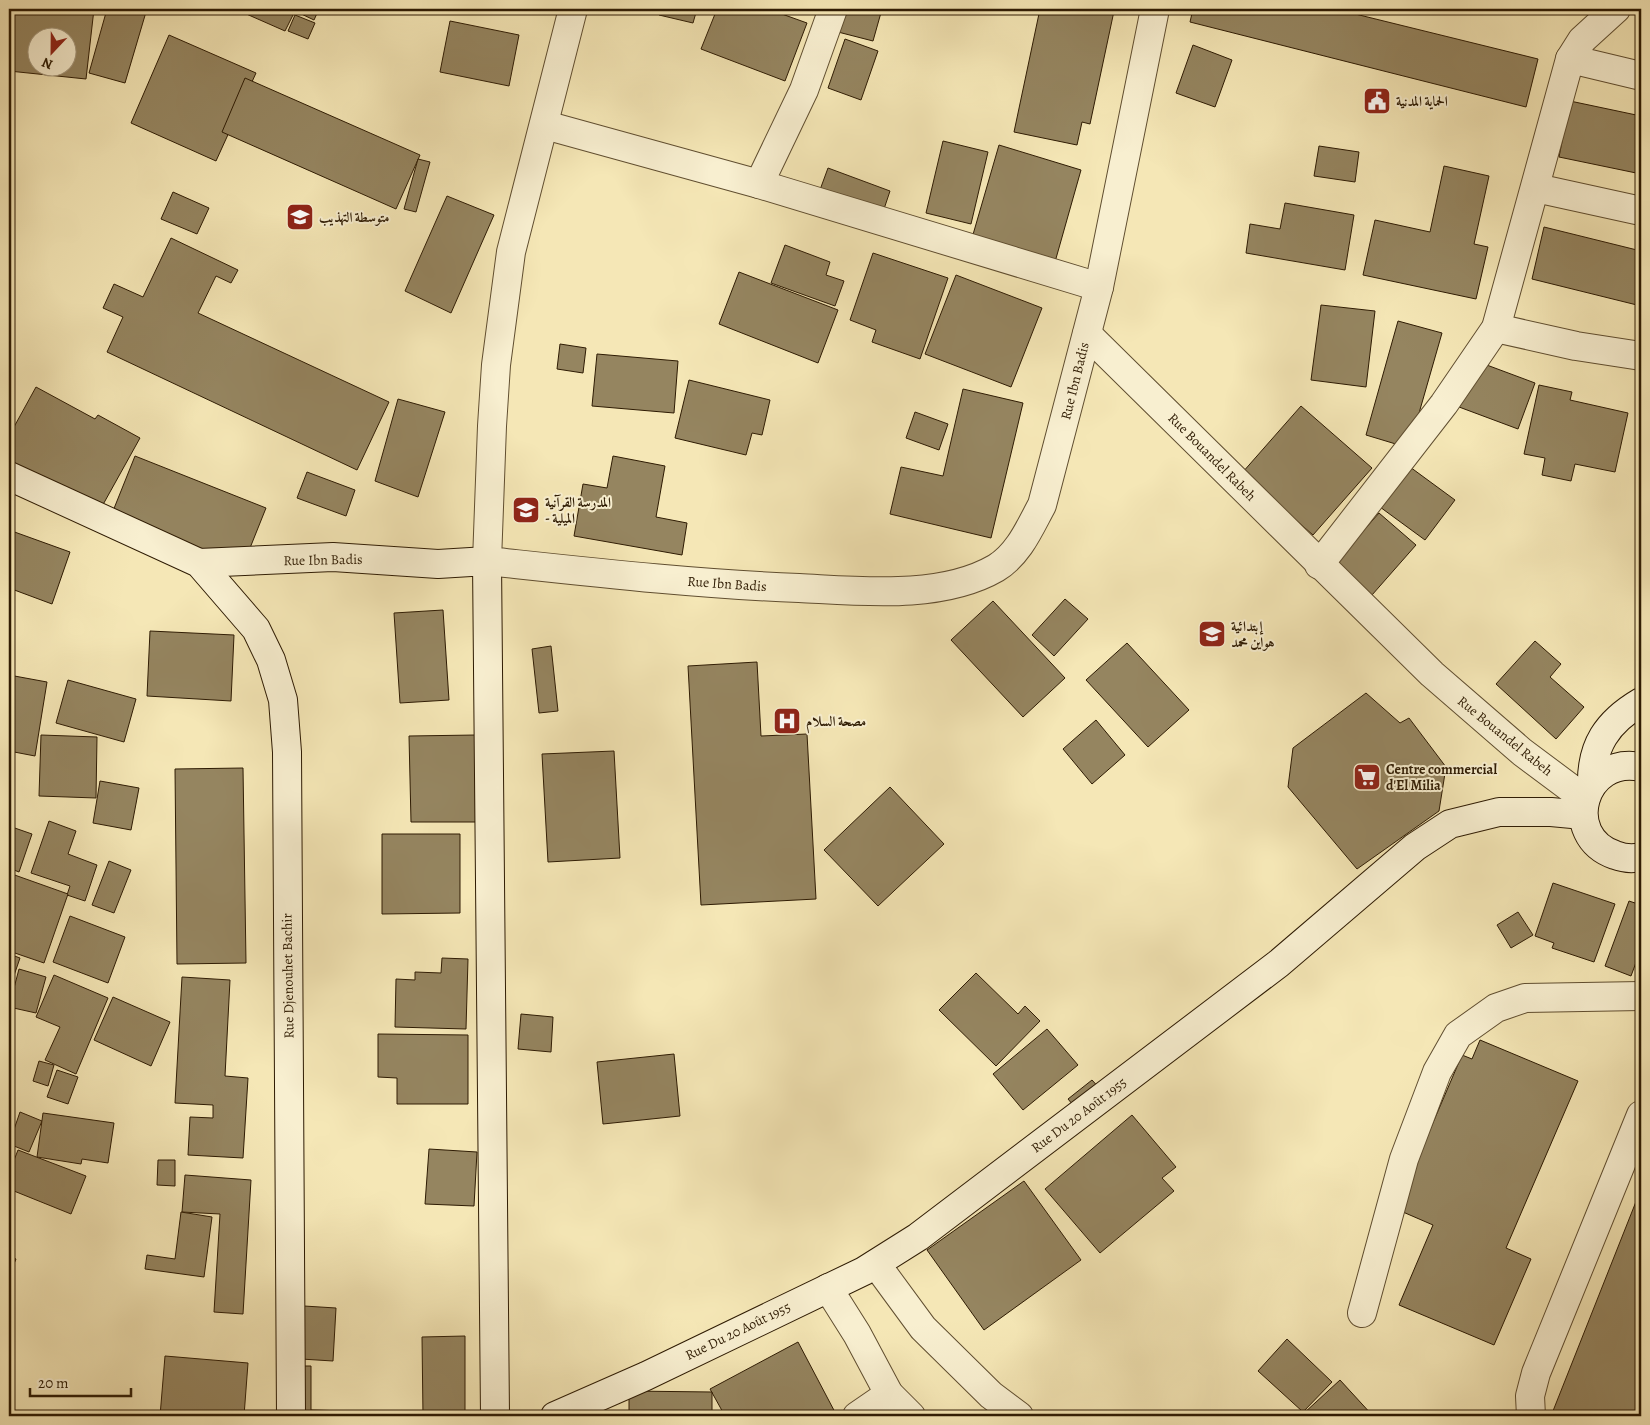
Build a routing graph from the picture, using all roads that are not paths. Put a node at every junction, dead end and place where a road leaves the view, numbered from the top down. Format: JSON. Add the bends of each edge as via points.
{"nodes":[{"id":1,"x":573,"y":9,"type":"edge"},
{"id":2,"x":833,"y":9,"type":"edge"},
{"id":3,"x":1155,"y":9,"type":"edge"},
{"id":4,"x":1616,"y":9,"type":"edge"},
{"id":5,"x":1570,"y":59,"type":"junction"},
{"id":6,"x":1641,"y":76,"type":"edge"},
{"id":7,"x":545,"y":125,"type":"junction"},
{"id":8,"x":759,"y":184,"type":"junction"},
{"id":9,"x":1536,"y":188,"type":"junction"},
{"id":10,"x":1641,"y":211,"type":"edge"},
{"id":11,"x":1099,"y":287,"type":"junction"},
{"id":12,"x":1496,"y":328,"type":"junction"},
{"id":13,"x":1087,"y":334,"type":"junction"},
{"id":14,"x":1641,"y":356,"type":"edge"},
{"id":15,"x":9,"y":476,"type":"edge"},
{"id":16,"x":486,"y":562,"type":"junction"},
{"id":17,"x":199,"y":563,"type":"junction"},
{"id":18,"x":1319,"y":565,"type":"junction"},
{"id":19,"x":1641,"y":702,"type":"edge"},
{"id":20,"x":1641,"y":767,"type":"edge"},
{"id":21,"x":1587,"y":800,"type":"junction"},
{"id":22,"x":1641,"y":857,"type":"edge"},
{"id":23,"x":1641,"y":996,"type":"edge"},
{"id":24,"x":1641,"y":1115,"type":"edge"},
{"id":25,"x":876,"y":1264,"type":"junction"},
{"id":26,"x":828,"y":1288,"type":"junction"},
{"id":27,"x":1362,"y":1313,"type":"dead end"},
{"id":28,"x":889,"y":1394,"type":"junction"},
{"id":29,"x":290,"y":1416,"type":"edge"},
{"id":30,"x":495,"y":1416,"type":"edge"},
{"id":31,"x":555,"y":1416,"type":"edge"},
{"id":32,"x":857,"y":1416,"type":"edge"},
{"id":33,"x":912,"y":1416,"type":"edge"},
{"id":34,"x":1019,"y":1416,"type":"edge"},
{"id":35,"x":1531,"y":1416,"type":"edge"}],
"edges":[{"from":1,"to":7,"type":"street"},
{"from":2,"to":8,"type":"street","via":[[804,90]]},
{"from":3,"to":11,"type":"street"},
{"from":4,"to":5,"type":"street","via":[[1582,40]]},
{"from":5,"to":6,"type":"street"},
{"from":5,"to":9,"type":"street"},
{"from":7,"to":8,"type":"street"},
{"from":7,"to":16,"type":"street","via":[[511,252],[492,426]]},
{"from":8,"to":11,"type":"street"},
{"from":9,"to":10,"type":"street"},
{"from":9,"to":12,"type":"street"},
{"from":11,"to":13,"type":"street"},
{"from":12,"to":14,"type":"street","via":[[1576,346]]},
{"from":12,"to":18,"type":"street","via":[[1444,404]]},
{"from":13,"to":16,"type":"street","name":"Rue Ibn Badis","via":[[1042,505],[1026,536],[1010,557],[996,568],[962,582],[887,591],[749,586]]},
{"from":13,"to":18,"type":"street","name":"Rue Bouandel Rabeh"},
{"from":15,"to":17,"type":"street"},
{"from":16,"to":17,"type":"street","name":"Rue Ibn Badis","via":[[438,564],[333,557]]},
{"from":16,"to":30,"type":"street"},
{"from":17,"to":29,"type":"street","name":"Rue Djenouhet Bachir","via":[[256,629],[271,660],[283,700],[287,771]]},
{"from":18,"to":21,"type":"street","name":"Rue Bouandel Rabeh","via":[[1432,674],[1522,752]]},
{"from":19,"to":21,"type":"street","via":[[1606,730],[1595,751]]},
{"from":20,"to":21,"type":"street","via":[[1616,766],[1602,774]]},
{"from":21,"to":22,"type":"street","via":[[1586,829],[1594,842],[1621,858]]},
{"from":21,"to":25,"type":"street","name":"Rue Du 20 Août 1955","via":[[1542,811],[1499,812],[1450,824],[1436,833],[1415,847],[1271,970],[918,1237]]},
{"from":23,"to":27,"type":"street","via":[[1525,998],[1496,1008],[1458,1035],[1437,1072],[1404,1158]]},
{"from":24,"to":35,"type":"street","via":[[1536,1374],[1530,1396]]},
{"from":25,"to":26,"type":"street","name":"Rue Du 20 Août 1955"},
{"from":25,"to":34,"type":"street","via":[[923,1328],[991,1395]]},
{"from":26,"to":28,"type":"street"},
{"from":26,"to":31,"type":"street","name":"Rue Du 20 Août 1955"},
{"from":28,"to":32,"type":"street"},
{"from":28,"to":33,"type":"street"}]}
